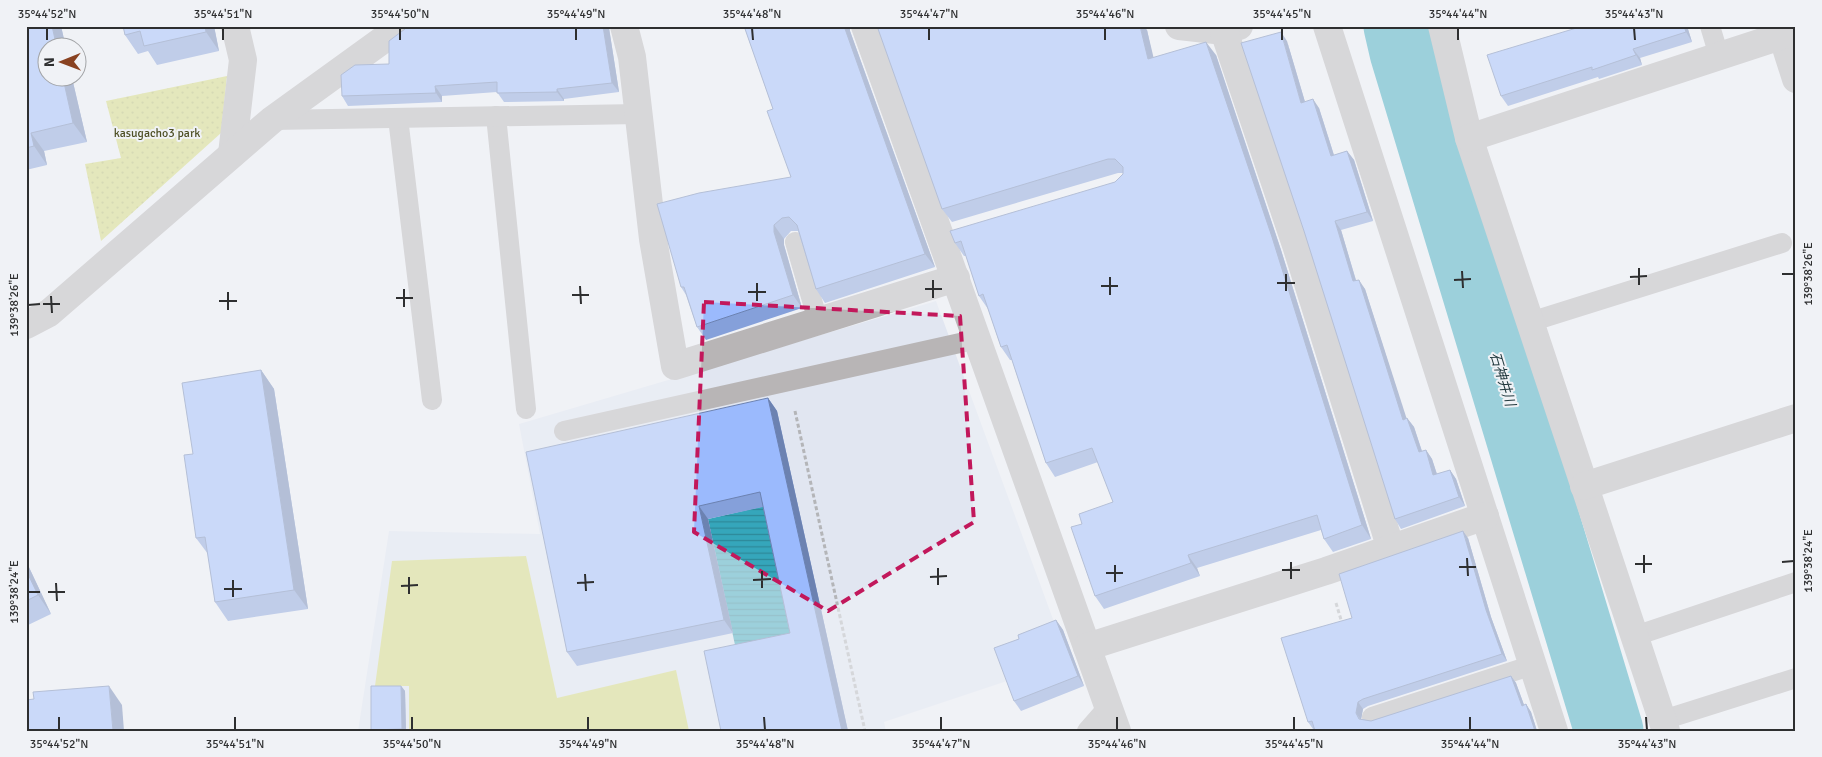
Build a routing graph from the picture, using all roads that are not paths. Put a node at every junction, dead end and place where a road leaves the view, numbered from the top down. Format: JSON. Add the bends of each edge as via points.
{"nodes":[{"id":1,"x":235,"y":26,"type":"edge"},
{"id":2,"x":402,"y":26,"type":"edge"},
{"id":3,"x":624,"y":26,"type":"edge"},
{"id":4,"x":865,"y":26,"type":"edge"},
{"id":5,"x":1179,"y":26,"type":"edge"},
{"id":6,"x":1327,"y":26,"type":"edge"},
{"id":7,"x":1442,"y":26,"type":"edge"},
{"id":8,"x":1710,"y":26,"type":"edge"},
{"id":9,"x":1232,"y":29,"type":"edge"},
{"id":10,"x":1789,"y":33,"type":"edge"},
{"id":11,"x":1719,"y":56,"type":"junction"},
{"id":12,"x":1796,"y":79,"type":"edge"},
{"id":13,"x":639,"y":114,"type":"junction"},
{"id":14,"x":496,"y":116,"type":"junction"},
{"id":15,"x":398,"y":118,"type":"junction"},
{"id":16,"x":272,"y":120,"type":"junction"},
{"id":17,"x":1468,"y":138,"type":"junction"},
{"id":18,"x":232,"y":154,"type":"junction"},
{"id":19,"x":795,"y":242,"type":"edge"},
{"id":20,"x":1782,"y":243,"type":"dead end"},
{"id":21,"x":956,"y":278,"type":"junction"},
{"id":22,"x":818,"y":321,"type":"junction"},
{"id":23,"x":1530,"y":322,"type":"junction"},
{"id":24,"x":26,"y":324,"type":"edge"},
{"id":25,"x":978,"y":339,"type":"junction"},
{"id":26,"x":432,"y":400,"type":"dead end"},
{"id":27,"x":526,"y":409,"type":"dead end"},
{"id":28,"x":1796,"y":418,"type":"edge"},
{"id":29,"x":564,"y":431,"type":"dead end"},
{"id":30,"x":1584,"y":486,"type":"junction"},
{"id":31,"x":1485,"y":516,"type":"junction"},
{"id":32,"x":1391,"y":549,"type":"junction"},
{"id":33,"x":1796,"y":582,"type":"edge"},
{"id":34,"x":1635,"y":636,"type":"junction"},
{"id":35,"x":1088,"y":647,"type":"junction"},
{"id":36,"x":1533,"y":665,"type":"junction"},
{"id":37,"x":1796,"y":678,"type":"edge"},
{"id":38,"x":1372,"y":717,"type":"dead end"},
{"id":39,"x":1113,"y":719,"type":"edge"},
{"id":40,"x":1665,"y":725,"type":"edge"},
{"id":41,"x":1087,"y":731,"type":"edge"},
{"id":42,"x":1554,"y":731,"type":"edge"}],
"edges":[{"from":1,"to":18,"type":"street","via":[[243,60]]},
{"from":2,"to":16,"type":"street"},
{"from":3,"to":13,"type":"street","via":[[632,57]]},
{"from":4,"to":21,"type":"street","via":[[951,235]]},
{"from":5,"to":9,"type":"street"},
{"from":6,"to":31,"type":"street"},
{"from":7,"to":17,"type":"street"},
{"from":8,"to":11,"type":"lane"},
{"from":9,"to":32,"type":"street"},
{"from":10,"to":11,"type":"street"},
{"from":10,"to":12,"type":"street"},
{"from":11,"to":17,"type":"street"},
{"from":13,"to":14,"type":"lane"},
{"from":13,"to":22,"type":"street","via":[[653,239],[675,366]]},
{"from":14,"to":15,"type":"lane"},
{"from":14,"to":27,"type":"lane"},
{"from":15,"to":16,"type":"lane"},
{"from":15,"to":26,"type":"lane"},
{"from":16,"to":18,"type":"street"},
{"from":17,"to":23,"type":"street"},
{"from":18,"to":24,"type":"street","via":[[49,313]]},
{"from":19,"to":22,"type":"lane"},
{"from":20,"to":23,"type":"lane"},
{"from":21,"to":22,"type":"street"},
{"from":21,"to":25,"type":"street"},
{"from":23,"to":30,"type":"street"},
{"from":25,"to":29,"type":"lane"},
{"from":25,"to":35,"type":"street"},
{"from":28,"to":30,"type":"street"},
{"from":30,"to":34,"type":"street"},
{"from":31,"to":32,"type":"street"},
{"from":31,"to":36,"type":"street"},
{"from":32,"to":35,"type":"street"},
{"from":33,"to":34,"type":"lane"},
{"from":34,"to":40,"type":"street"},
{"from":35,"to":39,"type":"street"},
{"from":36,"to":38,"type":"lane"},
{"from":36,"to":42,"type":"street"},
{"from":37,"to":40,"type":"lane"},
{"from":39,"to":41,"type":"lane"}]}
